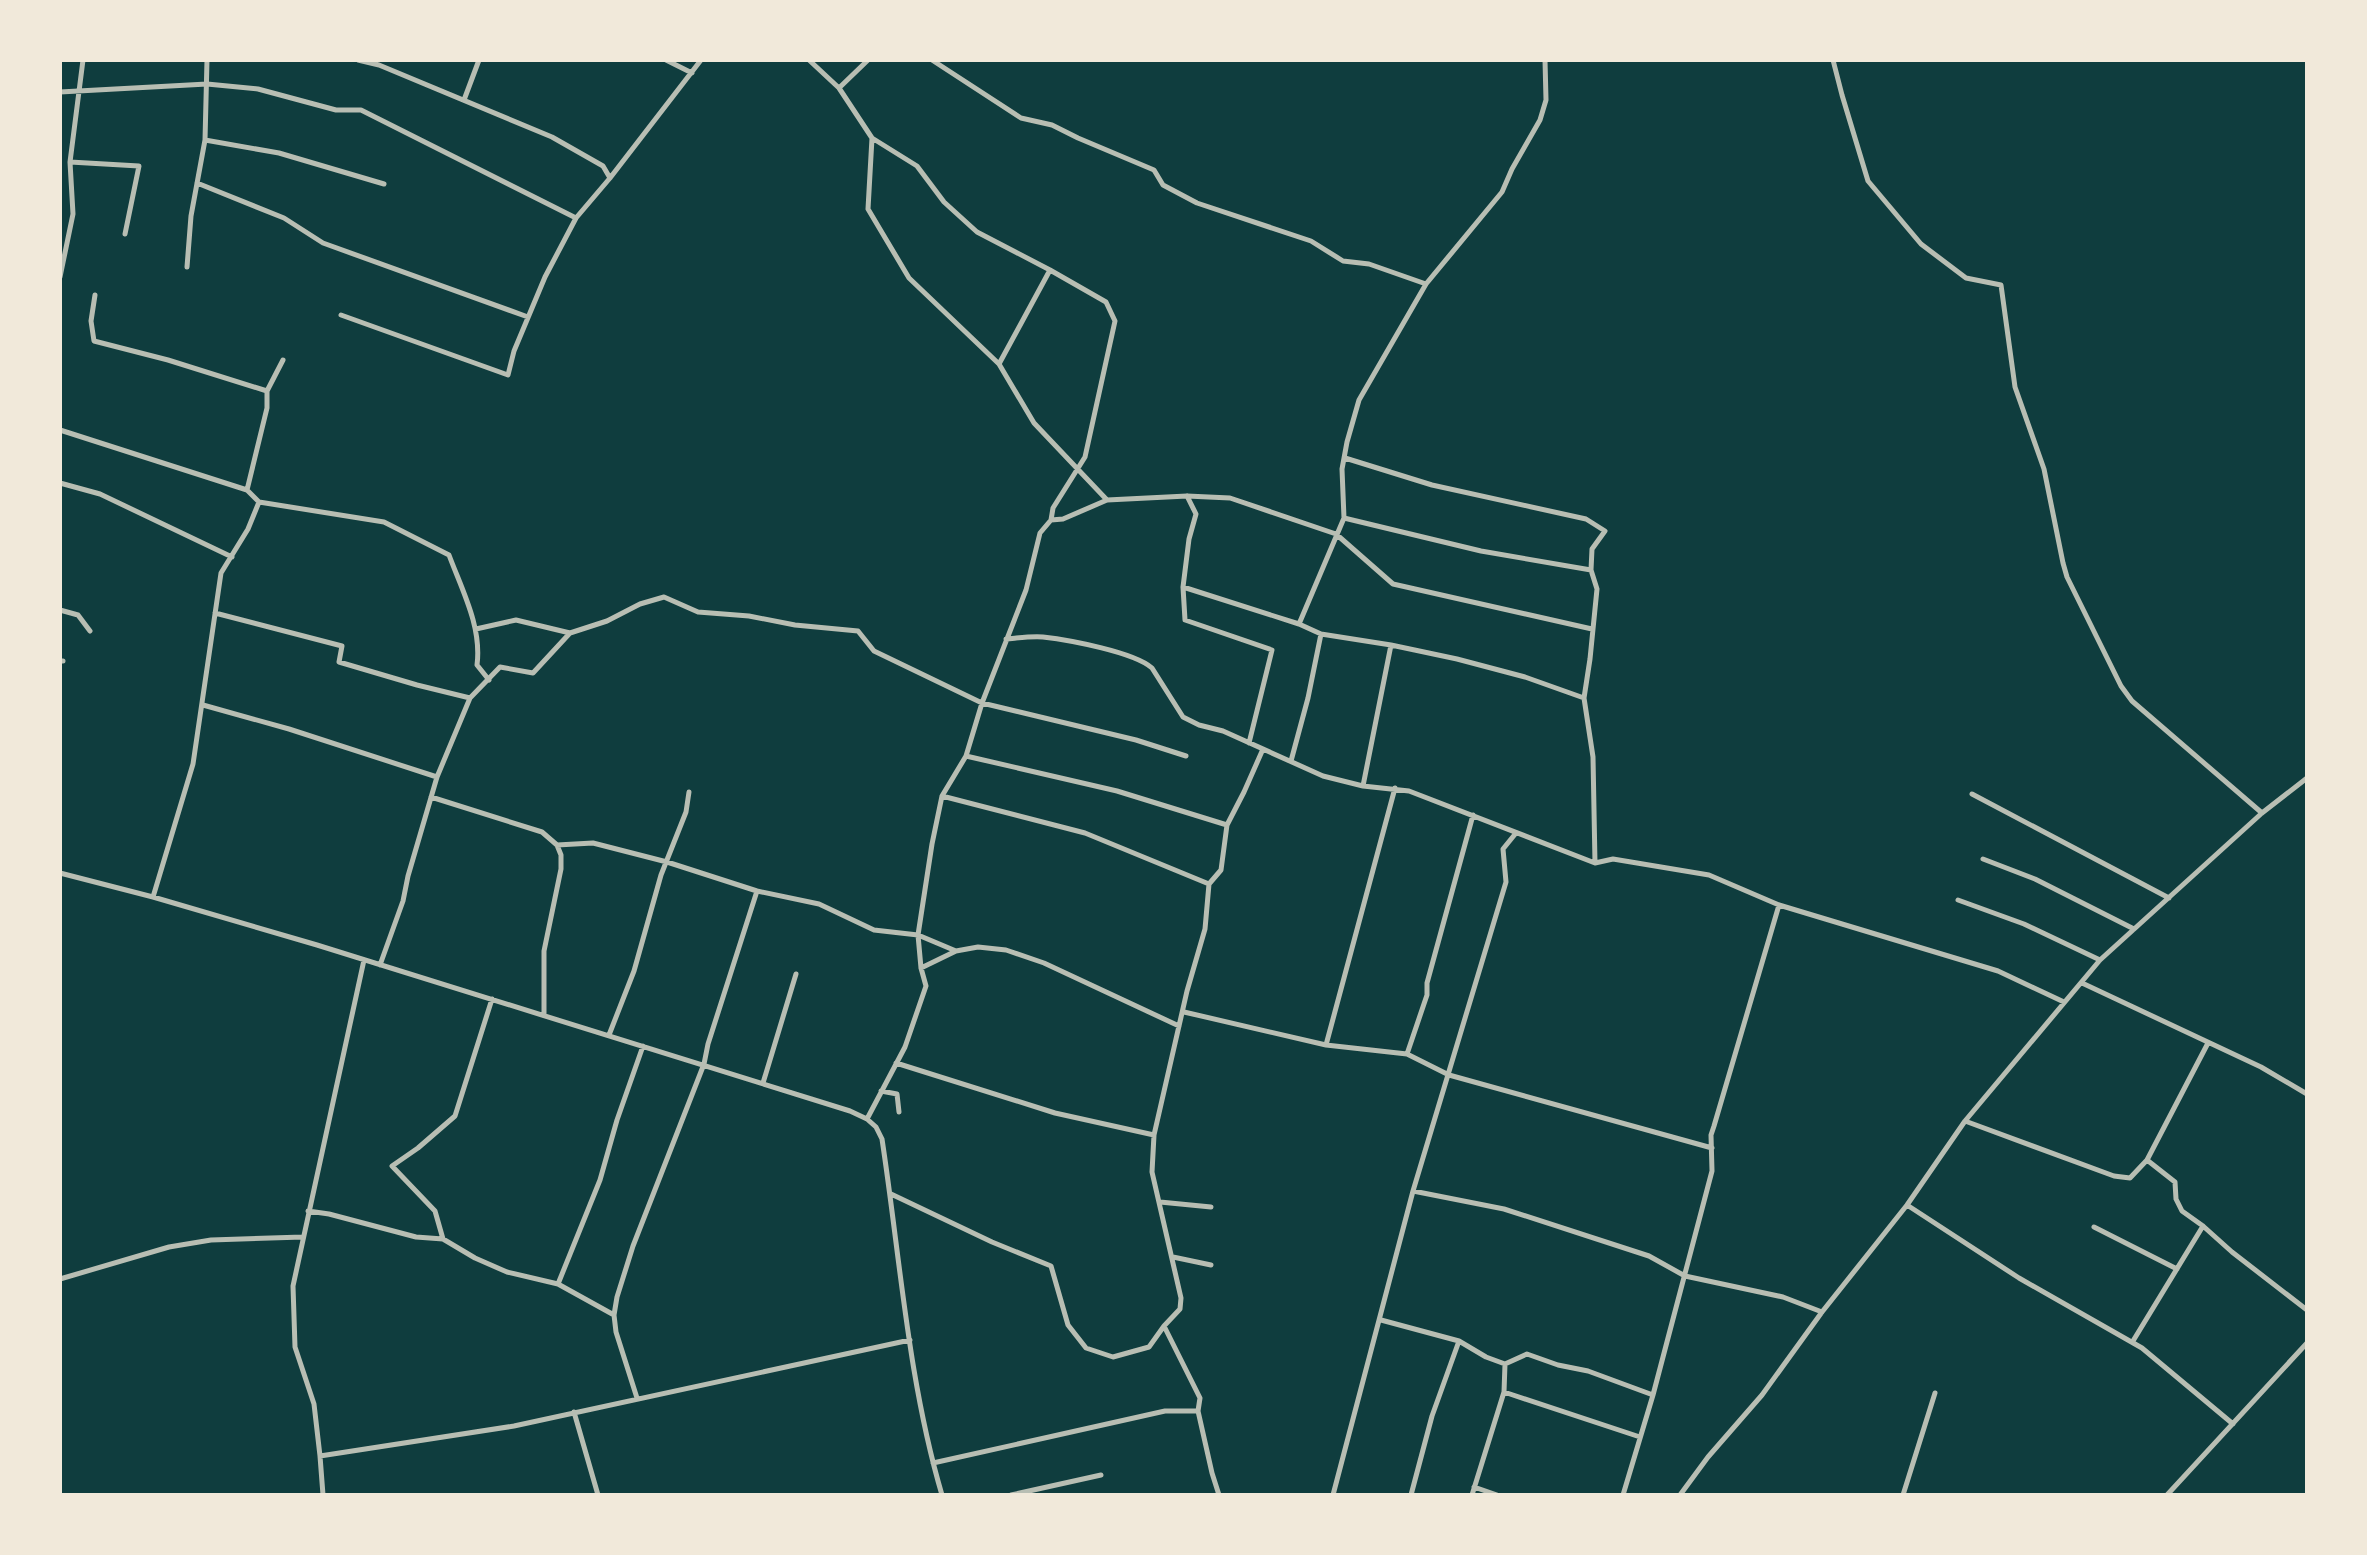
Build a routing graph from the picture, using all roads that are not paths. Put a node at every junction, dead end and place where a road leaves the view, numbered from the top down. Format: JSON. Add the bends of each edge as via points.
{"nodes":[{"id":1,"x":83,"y":60,"type":"edge"},
{"id":2,"x":207,"y":60,"type":"edge"},
{"id":3,"x":358,"y":60,"type":"edge"},
{"id":4,"x":479,"y":60,"type":"edge"},
{"id":5,"x":666,"y":60,"type":"edge"},
{"id":6,"x":701,"y":60,"type":"edge"},
{"id":7,"x":809,"y":60,"type":"edge"},
{"id":8,"x":868,"y":60,"type":"edge"},
{"id":9,"x":932,"y":60,"type":"edge"},
{"id":10,"x":1545,"y":60,"type":"edge"},
{"id":11,"x":1833,"y":60,"type":"edge"},
{"id":12,"x":692,"y":73,"type":"junction"},
{"id":13,"x":207,"y":84,"type":"junction"},
{"id":14,"x":839,"y":88,"type":"junction"},
{"id":15,"x":79,"y":90,"type":"junction"},
{"id":16,"x":60,"y":92,"type":"edge"},
{"id":17,"x":464,"y":100,"type":"junction"},
{"id":18,"x":872,"y":138,"type":"junction"},
{"id":19,"x":205,"y":140,"type":"junction"},
{"id":20,"x":70,"y":162,"type":"junction"},
{"id":21,"x":610,"y":178,"type":"junction"},
{"id":22,"x":197,"y":183,"type":"junction"},
{"id":23,"x":384,"y":184,"type":"dead end"},
{"id":24,"x":576,"y":218,"type":"junction"},
{"id":25,"x":125,"y":234,"type":"dead end"},
{"id":26,"x":187,"y":267,"type":"dead end"},
{"id":27,"x":1050,"y":270,"type":"junction"},
{"id":28,"x":60,"y":277,"type":"edge"},
{"id":29,"x":1426,"y":284,"type":"junction"},
{"id":30,"x":95,"y":295,"type":"dead end"},
{"id":31,"x":341,"y":315,"type":"dead end"},
{"id":32,"x":528,"y":317,"type":"junction"},
{"id":33,"x":283,"y":360,"type":"dead end"},
{"id":34,"x":999,"y":364,"type":"junction"},
{"id":35,"x":267,"y":391,"type":"junction"},
{"id":36,"x":60,"y":430,"type":"edge"},
{"id":37,"x":1345,"y":458,"type":"junction"},
{"id":38,"x":1077,"y":467,"type":"junction"},
{"id":39,"x":60,"y":483,"type":"edge"},
{"id":40,"x":247,"y":490,"type":"junction"},
{"id":41,"x":1187,"y":496,"type":"junction"},
{"id":42,"x":1107,"y":500,"type":"junction"},
{"id":43,"x":259,"y":502,"type":"junction"},
{"id":44,"x":1344,"y":518,"type":"junction"},
{"id":45,"x":1051,"y":520,"type":"junction"},
{"id":46,"x":1336,"y":534,"type":"junction"},
{"id":47,"x":232,"y":557,"type":"junction"},
{"id":48,"x":1591,"y":570,"type":"junction"},
{"id":49,"x":1183,"y":587,"type":"junction"},
{"id":50,"x":60,"y":610,"type":"edge"},
{"id":51,"x":215,"y":613,"type":"junction"},
{"id":52,"x":1299,"y":624,"type":"junction"},
{"id":53,"x":476,"y":629,"type":"junction"},
{"id":54,"x":1592,"y":629,"type":"junction"},
{"id":55,"x":90,"y":631,"type":"dead end"},
{"id":56,"x":570,"y":633,"type":"junction"},
{"id":57,"x":1321,"y":634,"type":"junction"},
{"id":58,"x":1006,"y":639,"type":"junction"},
{"id":59,"x":1391,"y":645,"type":"junction"},
{"id":60,"x":489,"y":680,"type":"junction"},
{"id":61,"x":470,"y":698,"type":"junction"},
{"id":62,"x":1584,"y":698,"type":"junction"},
{"id":63,"x":982,"y":703,"type":"junction"},
{"id":64,"x":203,"y":705,"type":"junction"},
{"id":65,"x":1249,"y":743,"type":"junction"},
{"id":66,"x":1263,"y":749,"type":"junction"},
{"id":67,"x":966,"y":756,"type":"junction"},
{"id":68,"x":1186,"y":756,"type":"dead end"},
{"id":69,"x":1291,"y":762,"type":"junction"},
{"id":70,"x":437,"y":777,"type":"junction"},
{"id":71,"x":2307,"y":778,"type":"edge"},
{"id":72,"x":1363,"y":786,"type":"junction"},
{"id":73,"x":1395,"y":788,"type":"junction"},
{"id":74,"x":689,"y":792,"type":"dead end"},
{"id":75,"x":1972,"y":794,"type":"dead end"},
{"id":76,"x":942,"y":796,"type":"junction"},
{"id":77,"x":431,"y":797,"type":"junction"},
{"id":78,"x":2262,"y":813,"type":"junction"},
{"id":79,"x":1473,"y":815,"type":"junction"},
{"id":80,"x":1227,"y":825,"type":"junction"},
{"id":81,"x":1516,"y":833,"type":"junction"},
{"id":82,"x":557,"y":845,"type":"junction"},
{"id":83,"x":1983,"y":859,"type":"dead end"},
{"id":84,"x":667,"y":862,"type":"junction"},
{"id":85,"x":1595,"y":863,"type":"junction"},
{"id":86,"x":60,"y":873,"type":"edge"},
{"id":87,"x":1209,"y":884,"type":"junction"},
{"id":88,"x":757,"y":891,"type":"junction"},
{"id":89,"x":153,"y":897,"type":"junction"},
{"id":90,"x":2169,"y":898,"type":"junction"},
{"id":91,"x":1958,"y":900,"type":"dead end"},
{"id":92,"x":1779,"y":905,"type":"junction"},
{"id":93,"x":2134,"y":929,"type":"junction"},
{"id":94,"x":918,"y":935,"type":"junction"},
{"id":95,"x":956,"y":951,"type":"junction"},
{"id":96,"x":364,"y":960,"type":"junction"},
{"id":97,"x":2100,"y":960,"type":"junction"},
{"id":98,"x":380,"y":965,"type":"junction"},
{"id":99,"x":921,"y":968,"type":"junction"},
{"id":100,"x":796,"y":974,"type":"dead end"},
{"id":101,"x":2082,"y":983,"type":"junction"},
{"id":102,"x":492,"y":999,"type":"junction"},
{"id":103,"x":2064,"y":1002,"type":"junction"},
{"id":104,"x":1184,"y":1012,"type":"junction"},
{"id":105,"x":544,"y":1015,"type":"junction"},
{"id":106,"x":1179,"y":1026,"type":"junction"},
{"id":107,"x":609,"y":1035,"type":"junction"},
{"id":108,"x":2208,"y":1043,"type":"junction"},
{"id":109,"x":1326,"y":1045,"type":"junction"},
{"id":110,"x":643,"y":1046,"type":"junction"},
{"id":111,"x":1407,"y":1054,"type":"junction"},
{"id":112,"x":896,"y":1063,"type":"junction"},
{"id":113,"x":704,"y":1064,"type":"junction"},
{"id":114,"x":1449,"y":1075,"type":"junction"},
{"id":115,"x":763,"y":1083,"type":"junction"},
{"id":116,"x":881,"y":1091,"type":"junction"},
{"id":117,"x":2307,"y":1094,"type":"edge"},
{"id":118,"x":899,"y":1112,"type":"dead end"},
{"id":119,"x":867,"y":1119,"type":"junction"},
{"id":120,"x":1965,"y":1121,"type":"junction"},
{"id":121,"x":1154,"y":1135,"type":"junction"},
{"id":122,"x":1712,"y":1148,"type":"junction"},
{"id":123,"x":2147,"y":1160,"type":"junction"},
{"id":124,"x":1413,"y":1191,"type":"junction"},
{"id":125,"x":890,"y":1194,"type":"junction"},
{"id":126,"x":1160,"y":1202,"type":"junction"},
{"id":127,"x":1907,"y":1205,"type":"junction"},
{"id":128,"x":1211,"y":1207,"type":"dead end"},
{"id":129,"x":308,"y":1211,"type":"junction"},
{"id":130,"x":2203,"y":1226,"type":"junction"},
{"id":131,"x":2094,"y":1227,"type":"dead end"},
{"id":132,"x":303,"y":1237,"type":"junction"},
{"id":133,"x":443,"y":1239,"type":"junction"},
{"id":134,"x":1173,"y":1257,"type":"junction"},
{"id":135,"x":1211,"y":1265,"type":"dead end"},
{"id":136,"x":2177,"y":1269,"type":"junction"},
{"id":137,"x":1685,"y":1276,"type":"junction"},
{"id":138,"x":60,"y":1279,"type":"edge"},
{"id":139,"x":558,"y":1284,"type":"junction"},
{"id":140,"x":2307,"y":1310,"type":"edge"},
{"id":141,"x":1822,"y":1312,"type":"junction"},
{"id":142,"x":614,"y":1315,"type":"junction"},
{"id":143,"x":1381,"y":1320,"type":"junction"},
{"id":144,"x":1164,"y":1326,"type":"junction"},
{"id":145,"x":910,"y":1340,"type":"junction"},
{"id":146,"x":1459,"y":1341,"type":"junction"},
{"id":147,"x":2132,"y":1341,"type":"junction"},
{"id":148,"x":2307,"y":1343,"type":"edge"},
{"id":149,"x":1505,"y":1364,"type":"junction"},
{"id":150,"x":1504,"y":1392,"type":"junction"},
{"id":151,"x":1935,"y":1393,"type":"dead end"},
{"id":152,"x":1653,"y":1395,"type":"junction"},
{"id":153,"x":637,"y":1398,"type":"junction"},
{"id":154,"x":1198,"y":1411,"type":"junction"},
{"id":155,"x":574,"y":1412,"type":"junction"},
{"id":156,"x":2233,"y":1424,"type":"junction"},
{"id":157,"x":1640,"y":1437,"type":"junction"},
{"id":158,"x":320,"y":1456,"type":"junction"},
{"id":159,"x":933,"y":1463,"type":"junction"},
{"id":160,"x":1101,"y":1475,"type":"dead end"},
{"id":161,"x":1474,"y":1487,"type":"junction"},
{"id":162,"x":323,"y":1495,"type":"edge"},
{"id":163,"x":598,"y":1495,"type":"edge"},
{"id":164,"x":941,"y":1495,"type":"edge"},
{"id":165,"x":1011,"y":1495,"type":"edge"},
{"id":166,"x":1219,"y":1495,"type":"edge"},
{"id":167,"x":1333,"y":1495,"type":"edge"},
{"id":168,"x":1411,"y":1495,"type":"edge"},
{"id":169,"x":1472,"y":1495,"type":"edge"},
{"id":170,"x":1497,"y":1495,"type":"edge"},
{"id":171,"x":1623,"y":1495,"type":"edge"},
{"id":172,"x":1680,"y":1495,"type":"edge"},
{"id":173,"x":1903,"y":1495,"type":"edge"},
{"id":174,"x":2167,"y":1495,"type":"edge"}],
"edges":[{"from":1,"to":15,"type":"street"},
{"from":2,"to":13,"type":"street"},
{"from":3,"to":17,"type":"street"},
{"from":4,"to":17,"type":"street"},
{"from":5,"to":12,"type":"street"},
{"from":6,"to":12,"type":"street"},
{"from":7,"to":14,"type":"street"},
{"from":8,"to":14,"type":"street"},
{"from":9,"to":29,"type":"street","via":[[1021,118],[1052,125],[1154,170],[1163,185],[1197,203],[1311,241],[1343,261],[1369,264]]},
{"from":10,"to":29,"type":"street","via":[[1546,100],[1540,120],[1502,192]]},
{"from":11,"to":78,"type":"street","via":[[1868,181],[1929,251],[1966,278],[2001,285],[2015,387],[2044,469],[2067,577],[2121,686]]},
{"from":12,"to":21,"type":"street"},
{"from":13,"to":15,"type":"street"},
{"from":13,"to":19,"type":"street"},
{"from":13,"to":24,"type":"street","via":[[258,89],[336,110],[361,110]]},
{"from":14,"to":18,"type":"street"},
{"from":15,"to":16,"type":"street"},
{"from":15,"to":20,"type":"street"},
{"from":17,"to":21,"type":"street","via":[[552,137],[603,166]]},
{"from":18,"to":27,"type":"street","via":[[917,166],[944,202],[977,232]]},
{"from":18,"to":34,"type":"street","via":[[868,209],[909,278]]},
{"from":19,"to":22,"type":"street"},
{"from":19,"to":23,"type":"street","via":[[279,153]]},
{"from":20,"to":25,"type":"street","via":[[139,166]]},
{"from":20,"to":28,"type":"street","via":[[73,214]]},
{"from":21,"to":24,"type":"street"},
{"from":22,"to":26,"type":"street"},
{"from":22,"to":32,"type":"street","via":[[284,218],[323,243]]},
{"from":24,"to":32,"type":"street"},
{"from":27,"to":34,"type":"street"},
{"from":27,"to":38,"type":"street","via":[[1106,302],[1115,321],[1085,457]]},
{"from":29,"to":37,"type":"street","via":[[1359,400]]},
{"from":30,"to":35,"type":"street","via":[[94,341]]},
{"from":31,"to":32,"type":"street","via":[[508,375]]},
{"from":33,"to":35,"type":"street"},
{"from":34,"to":38,"type":"street","via":[[1034,423]]},
{"from":35,"to":40,"type":"street"},
{"from":36,"to":40,"type":"street"},
{"from":37,"to":44,"type":"street"},
{"from":37,"to":48,"type":"street","via":[[1432,485],[1586,519],[1605,531],[1592,549]]},
{"from":38,"to":42,"type":"street"},
{"from":38,"to":45,"type":"street"},
{"from":39,"to":47,"type":"street","via":[[100,494]]},
{"from":40,"to":43,"type":"street"},
{"from":41,"to":42,"type":"street"},
{"from":41,"to":46,"type":"street","via":[[1230,498]]},
{"from":41,"to":49,"type":"street","via":[[1196,514]]},
{"from":42,"to":45,"type":"street"},
{"from":43,"to":47,"type":"street"},
{"from":43,"to":53,"type":"street","via":[[384,522],[449,555]]},
{"from":44,"to":46,"type":"street"},
{"from":44,"to":48,"type":"street","via":[[1481,551]]},
{"from":45,"to":58,"type":"street","via":[[1040,533],[1026,590]]},
{"from":46,"to":52,"type":"street"},
{"from":46,"to":54,"type":"street","via":[[1393,584]]},
{"from":47,"to":51,"type":"street","via":[[221,573]]},
{"from":48,"to":54,"type":"street","via":[[1597,589]]},
{"from":49,"to":52,"type":"street"},
{"from":49,"to":65,"type":"street","via":[[1185,620],[1272,650]]},
{"from":50,"to":55,"type":"street","via":[[78,615]]},
{"from":51,"to":61,"type":"street","via":[[342,646],[339,662]]},
{"from":51,"to":64,"type":"street"},
{"from":52,"to":57,"type":"street"},
{"from":53,"to":56,"type":"street","via":[[516,620]]},
{"from":53,"to":60,"type":"street","via":[[477,665]]},
{"from":54,"to":62,"type":"street"},
{"from":56,"to":60,"type":"street","via":[[533,673],[500,667]]},
{"from":56,"to":63,"type":"street","via":[[664,597],[698,612],[858,631],[874,651]]},
{"from":57,"to":59,"type":"street"},
{"from":57,"to":69,"type":"street"},
{"from":58,"to":63,"type":"street"},
{"from":58,"to":65,"type":"street","via":[[1042,637],[1145,662],[1183,717]]},
{"from":59,"to":62,"type":"street","via":[[1525,677]]},
{"from":59,"to":72,"type":"street"},
{"from":60,"to":61,"type":"street"},
{"from":61,"to":70,"type":"street"},
{"from":62,"to":85,"type":"street","via":[[1593,757]]},
{"from":63,"to":67,"type":"street"},
{"from":63,"to":68,"type":"street"},
{"from":64,"to":70,"type":"street"},
{"from":64,"to":89,"type":"street","via":[[193,764]]},
{"from":65,"to":66,"type":"street"},
{"from":66,"to":69,"type":"street"},
{"from":66,"to":80,"type":"street"},
{"from":67,"to":76,"type":"street"},
{"from":67,"to":80,"type":"street","via":[[1117,791]]},
{"from":69,"to":72,"type":"street"},
{"from":70,"to":77,"type":"street"},
{"from":71,"to":78,"type":"street"},
{"from":72,"to":73,"type":"street"},
{"from":73,"to":79,"type":"street"},
{"from":73,"to":109,"type":"street"},
{"from":74,"to":84,"type":"street"},
{"from":75,"to":90,"type":"street"},
{"from":76,"to":87,"type":"street","via":[[1085,833]]},
{"from":76,"to":94,"type":"street"},
{"from":77,"to":82,"type":"street","via":[[542,832]]},
{"from":77,"to":98,"type":"street"},
{"from":78,"to":90,"type":"street"},
{"from":79,"to":81,"type":"street"},
{"from":79,"to":111,"type":"street"},
{"from":80,"to":87,"type":"street","via":[[1221,870]]},
{"from":81,"to":85,"type":"street"},
{"from":81,"to":114,"type":"street","via":[[1503,849],[1506,882]]},
{"from":82,"to":84,"type":"street","via":[[593,843]]},
{"from":82,"to":105,"type":"street","via":[[561,869],[544,951]]},
{"from":83,"to":93,"type":"street"},
{"from":84,"to":88,"type":"street"},
{"from":84,"to":107,"type":"street"},
{"from":85,"to":92,"type":"street","via":[[1613,859],[1709,875]]},
{"from":86,"to":89,"type":"street"},
{"from":87,"to":104,"type":"street","via":[[1205,929]]},
{"from":88,"to":94,"type":"street","via":[[819,904],[874,930]]},
{"from":88,"to":113,"type":"street"},
{"from":89,"to":96,"type":"street"},
{"from":90,"to":93,"type":"street"},
{"from":91,"to":97,"type":"street"},
{"from":92,"to":103,"type":"street","via":[[1998,971]]},
{"from":92,"to":122,"type":"street","via":[[1711,1135]]},
{"from":93,"to":97,"type":"street"},
{"from":94,"to":95,"type":"street"},
{"from":94,"to":99,"type":"street"},
{"from":95,"to":99,"type":"street"},
{"from":95,"to":106,"type":"street","via":[[978,947],[1032,958]]},
{"from":96,"to":98,"type":"street"},
{"from":96,"to":129,"type":"street"},
{"from":97,"to":101,"type":"street"},
{"from":98,"to":102,"type":"street"},
{"from":99,"to":112,"type":"street","via":[[926,986]]},
{"from":100,"to":115,"type":"street"},
{"from":101,"to":103,"type":"street"},
{"from":101,"to":108,"type":"street"},
{"from":102,"to":105,"type":"street"},
{"from":102,"to":133,"type":"street","via":[[455,1116],[392,1166],[435,1211]]},
{"from":103,"to":120,"type":"street"},
{"from":104,"to":106,"type":"street"},
{"from":104,"to":109,"type":"street"},
{"from":105,"to":107,"type":"street"},
{"from":106,"to":121,"type":"street"},
{"from":107,"to":110,"type":"street"},
{"from":108,"to":117,"type":"street"},
{"from":108,"to":123,"type":"street"},
{"from":109,"to":111,"type":"street"},
{"from":110,"to":113,"type":"street"},
{"from":110,"to":139,"type":"street","via":[[600,1180]]},
{"from":111,"to":114,"type":"street"},
{"from":112,"to":116,"type":"street"},
{"from":112,"to":121,"type":"street","via":[[1055,1113]]},
{"from":113,"to":115,"type":"street"},
{"from":113,"to":142,"type":"street","via":[[633,1246]]},
{"from":114,"to":122,"type":"street"},
{"from":114,"to":124,"type":"street"},
{"from":115,"to":119,"type":"street"},
{"from":116,"to":118,"type":"street","via":[[897,1094]]},
{"from":116,"to":119,"type":"street"},
{"from":119,"to":125,"type":"street","via":[[882,1139]]},
{"from":120,"to":123,"type":"street","via":[[2114,1176],[2130,1178]]},
{"from":120,"to":127,"type":"street"},
{"from":121,"to":126,"type":"street","via":[[1152,1172]]},
{"from":122,"to":137,"type":"street","via":[[1712,1171]]},
{"from":123,"to":130,"type":"street","via":[[2175,1182],[2178,1206]]},
{"from":124,"to":137,"type":"street","via":[[1504,1209],[1649,1256]]},
{"from":124,"to":143,"type":"street"},
{"from":125,"to":144,"type":"street","via":[[1051,1266],[1068,1325],[1086,1348],[1113,1357],[1149,1347]]},
{"from":125,"to":145,"type":"street"},
{"from":126,"to":128,"type":"street"},
{"from":126,"to":134,"type":"street"},
{"from":127,"to":141,"type":"street"},
{"from":127,"to":147,"type":"street","via":[[2019,1278]]},
{"from":129,"to":132,"type":"street"},
{"from":129,"to":133,"type":"street"},
{"from":130,"to":136,"type":"street"},
{"from":130,"to":140,"type":"street"},
{"from":131,"to":136,"type":"street"},
{"from":132,"to":138,"type":"street","via":[[169,1247]]},
{"from":132,"to":158,"type":"street","via":[[293,1286],[295,1347],[314,1404]]},
{"from":133,"to":139,"type":"street","via":[[507,1272]]},
{"from":134,"to":135,"type":"street"},
{"from":134,"to":144,"type":"street","via":[[1180,1309]]},
{"from":136,"to":147,"type":"street"},
{"from":137,"to":141,"type":"street","via":[[1783,1297]]},
{"from":137,"to":152,"type":"street"},
{"from":139,"to":142,"type":"street"},
{"from":141,"to":172,"type":"street"},
{"from":142,"to":153,"type":"street"},
{"from":143,"to":146,"type":"street"},
{"from":143,"to":167,"type":"street"},
{"from":144,"to":154,"type":"street","via":[[1200,1398]]},
{"from":145,"to":153,"type":"street"},
{"from":145,"to":159,"type":"street"},
{"from":146,"to":149,"type":"street"},
{"from":146,"to":168,"type":"street"},
{"from":147,"to":156,"type":"street"},
{"from":148,"to":156,"type":"street"},
{"from":149,"to":150,"type":"street"},
{"from":149,"to":152,"type":"street","via":[[1527,1354]]},
{"from":150,"to":157,"type":"street"},
{"from":150,"to":161,"type":"street"},
{"from":151,"to":173,"type":"street"},
{"from":152,"to":157,"type":"street"},
{"from":153,"to":155,"type":"street"},
{"from":154,"to":159,"type":"street","via":[[1165,1411]]},
{"from":154,"to":166,"type":"street"},
{"from":155,"to":158,"type":"street"},
{"from":155,"to":163,"type":"street"},
{"from":156,"to":174,"type":"street"},
{"from":157,"to":171,"type":"street"},
{"from":158,"to":162,"type":"street"},
{"from":159,"to":164,"type":"street"},
{"from":160,"to":165,"type":"street"},
{"from":161,"to":169,"type":"street"},
{"from":161,"to":170,"type":"street"}]}
